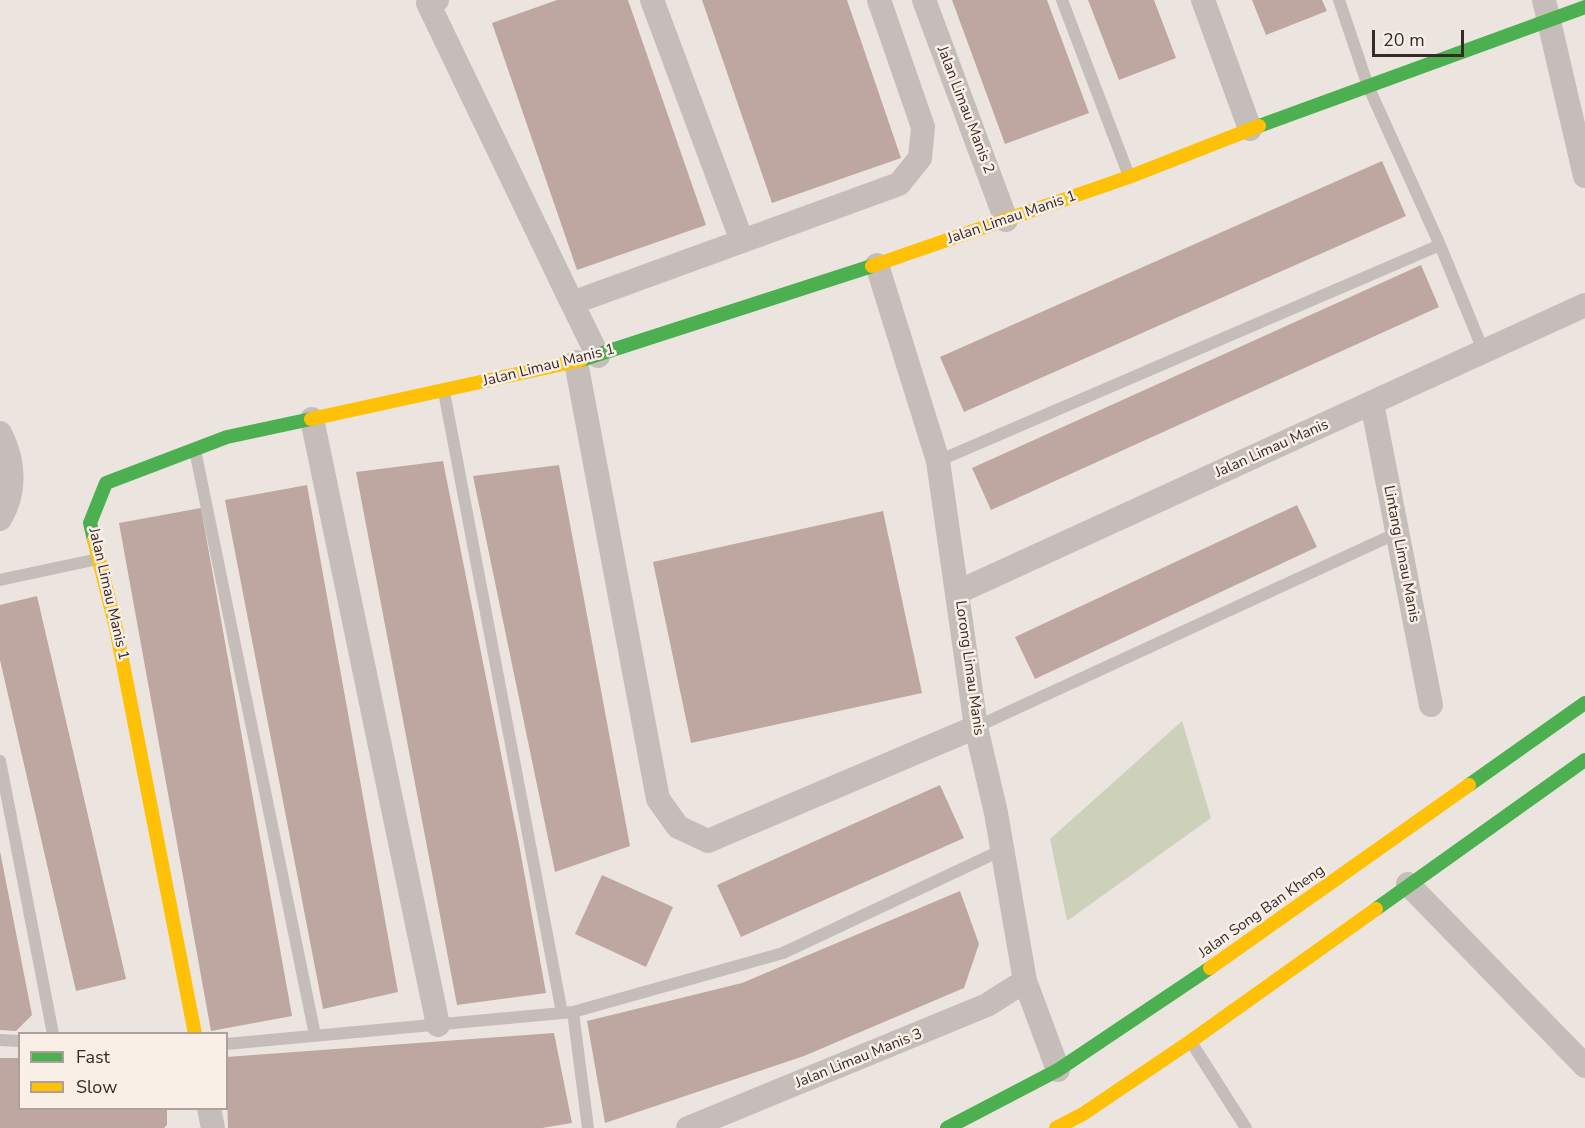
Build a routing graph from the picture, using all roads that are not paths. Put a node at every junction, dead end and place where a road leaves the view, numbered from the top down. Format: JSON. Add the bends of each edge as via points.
{"nodes":[{"id":1,"x":437,"y":0,"type":"edge"},
{"id":2,"x":652,"y":0,"type":"edge"},
{"id":3,"x":879,"y":0,"type":"edge"},
{"id":4,"x":924,"y":0,"type":"edge"},
{"id":5,"x":1062,"y":0,"type":"edge"},
{"id":6,"x":1203,"y":0,"type":"edge"},
{"id":7,"x":1339,"y":0,"type":"edge"},
{"id":8,"x":1585,"y":7,"type":"edge"},
{"id":9,"x":1546,"y":10,"type":"edge"},
{"id":10,"x":1368,"y":86,"type":"junction"},
{"id":11,"x":1250,"y":129,"type":"junction"},
{"id":12,"x":1585,"y":176,"type":"edge"},
{"id":13,"x":1129,"y":177,"type":"junction"},
{"id":14,"x":1006,"y":220,"type":"junction"},
{"id":15,"x":742,"y":241,"type":"junction"},
{"id":16,"x":1440,"y":245,"type":"junction"},
{"id":17,"x":877,"y":266,"type":"junction"},
{"id":18,"x":572,"y":303,"type":"junction"},
{"id":19,"x":1585,"y":305,"type":"edge"},
{"id":20,"x":1483,"y":350,"type":"junction"},
{"id":21,"x":587,"y":359,"type":"junction"},
{"id":22,"x":444,"y":391,"type":"junction"},
{"id":23,"x":1372,"y":404,"type":"junction"},
{"id":24,"x":312,"y":419,"type":"junction"},
{"id":25,"x":0,"y":433,"type":"edge"},
{"id":26,"x":195,"y":449,"type":"junction"},
{"id":27,"x":938,"y":461,"type":"junction"},
{"id":28,"x":0,"y":519,"type":"edge"},
{"id":29,"x":1397,"y":532,"type":"junction"},
{"id":30,"x":99,"y":558,"type":"junction"},
{"id":31,"x":0,"y":580,"type":"edge"},
{"id":32,"x":958,"y":592,"type":"junction"},
{"id":33,"x":1585,"y":696,"type":"edge"},
{"id":34,"x":1585,"y":704,"type":"edge"},
{"id":35,"x":1431,"y":705,"type":"dead end"},
{"id":36,"x":1564,"y":717,"type":"junction"},
{"id":37,"x":976,"y":727,"type":"junction"},
{"id":38,"x":1585,"y":760,"type":"edge"},
{"id":39,"x":0,"y":761,"type":"edge"},
{"id":40,"x":1002,"y":850,"type":"junction"},
{"id":41,"x":1408,"y":884,"type":"junction"},
{"id":42,"x":1024,"y":981,"type":"junction"},
{"id":43,"x":567,"y":1012,"type":"junction"},
{"id":44,"x":438,"y":1024,"type":"junction"},
{"id":45,"x":53,"y":1032,"type":"edge"},
{"id":46,"x":195,"y":1032,"type":"edge"},
{"id":47,"x":315,"y":1035,"type":"junction"},
{"id":48,"x":0,"y":1040,"type":"edge"},
{"id":49,"x":18,"y":1041,"type":"edge"},
{"id":50,"x":1191,"y":1041,"type":"junction"},
{"id":51,"x":228,"y":1044,"type":"edge"},
{"id":52,"x":1585,"y":1066,"type":"edge"},
{"id":53,"x":1058,"y":1070,"type":"junction"},
{"id":54,"x":209,"y":1110,"type":"edge"},
{"id":55,"x":213,"y":1128,"type":"edge"},
{"id":56,"x":588,"y":1128,"type":"edge"},
{"id":57,"x":688,"y":1128,"type":"edge"},
{"id":58,"x":947,"y":1128,"type":"edge"},
{"id":59,"x":1056,"y":1128,"type":"edge"},
{"id":60,"x":1246,"y":1128,"type":"edge"}],
"edges":[{"from":1,"to":18,"type":"street","via":[[428,3]]},
{"from":2,"to":15,"type":"street"},
{"from":3,"to":15,"type":"street","via":[[923,127],[920,158],[898,184]]},
{"from":4,"to":14,"type":"street","name":"Jalan Limau Manis 2"},
{"from":5,"to":13,"type":"lane"},
{"from":6,"to":11,"type":"street"},
{"from":7,"to":10,"type":"lane"},
{"from":8,"to":9,"type":"street","name":"Jalan Limau Manis 1"},
{"from":9,"to":10,"type":"street","name":"Jalan Limau Manis 1"},
{"from":9,"to":12,"type":"street"},
{"from":10,"to":11,"type":"street","name":"Jalan Limau Manis 1"},
{"from":10,"to":16,"type":"lane"},
{"from":11,"to":13,"type":"street","name":"Jalan Limau Manis 1"},
{"from":13,"to":14,"type":"street","name":"Jalan Limau Manis 1"},
{"from":14,"to":17,"type":"street","name":"Jalan Limau Manis 1"},
{"from":15,"to":18,"type":"street"},
{"from":16,"to":20,"type":"lane"},
{"from":16,"to":27,"type":"lane"},
{"from":17,"to":21,"type":"street","name":"Jalan Limau Manis 1"},
{"from":17,"to":27,"type":"street","name":"Lorong Limau Manis"},
{"from":18,"to":21,"type":"street"},
{"from":19,"to":20,"type":"street","name":"Jalan Limau Manis"},
{"from":20,"to":23,"type":"street","name":"Jalan Limau Manis"},
{"from":21,"to":22,"type":"street","name":"Jalan Limau Manis 1"},
{"from":21,"to":37,"type":"street","via":[[658,799],[678,827],[708,841]]},
{"from":22,"to":24,"type":"street","name":"Jalan Limau Manis 1"},
{"from":22,"to":43,"type":"lane"},
{"from":23,"to":29,"type":"street","name":"Lintang Limau Manis"},
{"from":23,"to":32,"type":"street","name":"Jalan Limau Manis"},
{"from":24,"to":26,"type":"street","name":"Jalan Limau Manis 1","via":[[227,437]]},
{"from":24,"to":44,"type":"street"},
{"from":25,"to":28,"type":"street","via":[[13,482]]},
{"from":26,"to":30,"type":"street","name":"Jalan Limau Manis 1","via":[[106,483],[90,523]]},
{"from":26,"to":47,"type":"lane"},
{"from":27,"to":32,"type":"street","name":"Lorong Limau Manis"},
{"from":29,"to":35,"type":"street","name":"Lintang Limau Manis"},
{"from":29,"to":37,"type":"lane"},
{"from":30,"to":31,"type":"lane"},
{"from":30,"to":46,"type":"street","name":"Jalan Limau Manis 1"},
{"from":32,"to":37,"type":"street","name":"Lorong Limau Manis"},
{"from":33,"to":36,"type":"street"},
{"from":34,"to":36,"type":"street","name":"Jalan Song Ban Kheng"},
{"from":36,"to":53,"type":"street","name":"Jalan Song Ban Kheng","via":[[1278,921]]},
{"from":37,"to":40,"type":"street","name":"Lorong Limau Manis"},
{"from":38,"to":41,"type":"street"},
{"from":39,"to":45,"type":"lane"},
{"from":40,"to":42,"type":"street","name":"Lorong Limau Manis"},
{"from":40,"to":43,"type":"lane","via":[[783,953]]},
{"from":41,"to":50,"type":"street"},
{"from":41,"to":52,"type":"street"},
{"from":42,"to":53,"type":"street","name":"Lorong Limau Manis"},
{"from":42,"to":57,"type":"street","name":"Jalan Limau Manis 3","via":[[987,1005]]},
{"from":43,"to":44,"type":"lane"},
{"from":43,"to":56,"type":"lane"},
{"from":44,"to":47,"type":"lane"},
{"from":47,"to":51,"type":"lane"},
{"from":48,"to":49,"type":"lane"},
{"from":50,"to":59,"type":"street"},
{"from":50,"to":60,"type":"lane"},
{"from":53,"to":58,"type":"street","name":"Jalan Song Ban Kheng"},
{"from":54,"to":55,"type":"street"}]}
